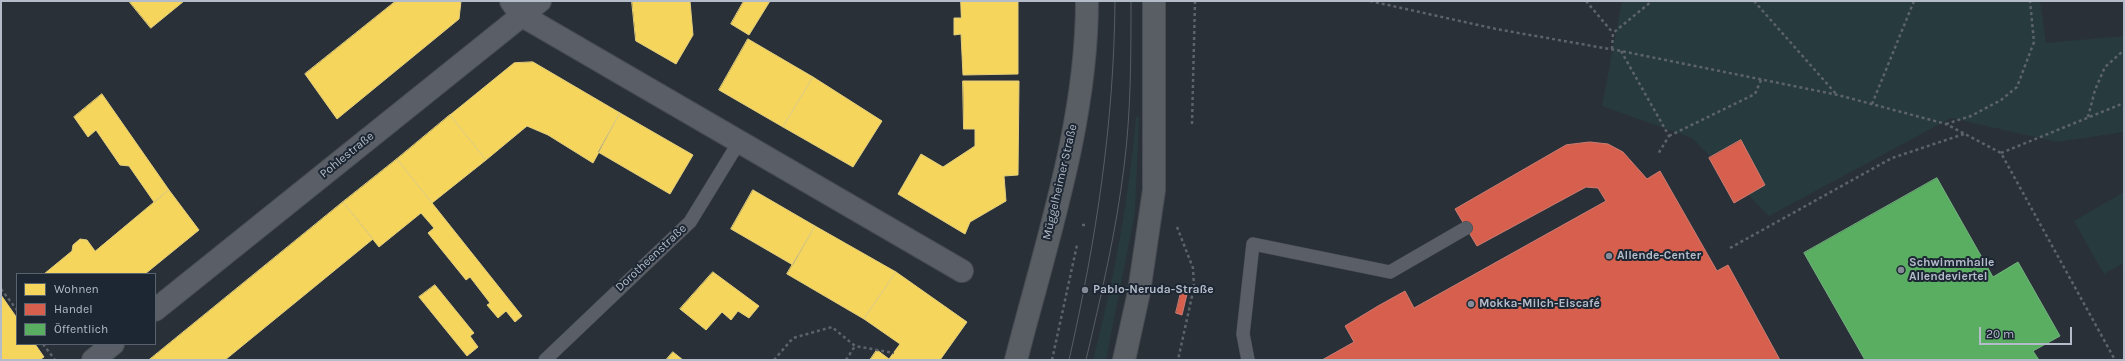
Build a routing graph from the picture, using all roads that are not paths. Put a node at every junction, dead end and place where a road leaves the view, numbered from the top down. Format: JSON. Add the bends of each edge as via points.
{"nodes":[{"id":1,"x":540,"y":1,"type":"edge"},
{"id":2,"x":1087,"y":1,"type":"edge"},
{"id":3,"x":1154,"y":1,"type":"edge"},
{"id":4,"x":516,"y":8,"type":"edge"},
{"id":5,"x":738,"y":142,"type":"junction"},
{"id":6,"x":1466,"y":228,"type":"dead end"},
{"id":7,"x":962,"y":271,"type":"dead end"},
{"id":8,"x":156,"y":309,"type":"edge"},
{"id":9,"x":112,"y":345,"type":"edge"},
{"id":10,"x":93,"y":360,"type":"edge"},
{"id":11,"x":545,"y":360,"type":"edge"},
{"id":12,"x":1016,"y":360,"type":"edge"},
{"id":13,"x":1124,"y":360,"type":"edge"},
{"id":14,"x":1248,"y":360,"type":"edge"}],
"edges":[{"from":1,"to":4,"type":"street","name":"Pohlestraße"},
{"from":2,"to":12,"type":"main road","name":"Müggelheimer Straße","via":[[1081,84],[1067,163]]},
{"from":3,"to":13,"type":"main road","via":[[1154,190],[1139,292]]},
{"from":4,"to":5,"type":"street"},
{"from":4,"to":8,"type":"street","name":"Pohlestraße"},
{"from":5,"to":7,"type":"street"},
{"from":5,"to":11,"type":"lane","name":"Dorotheenstraße","via":[[690,222]]},
{"from":6,"to":14,"type":"lane","via":[[1390,272],[1253,244],[1243,334]]},
{"from":9,"to":10,"type":"street"}]}
